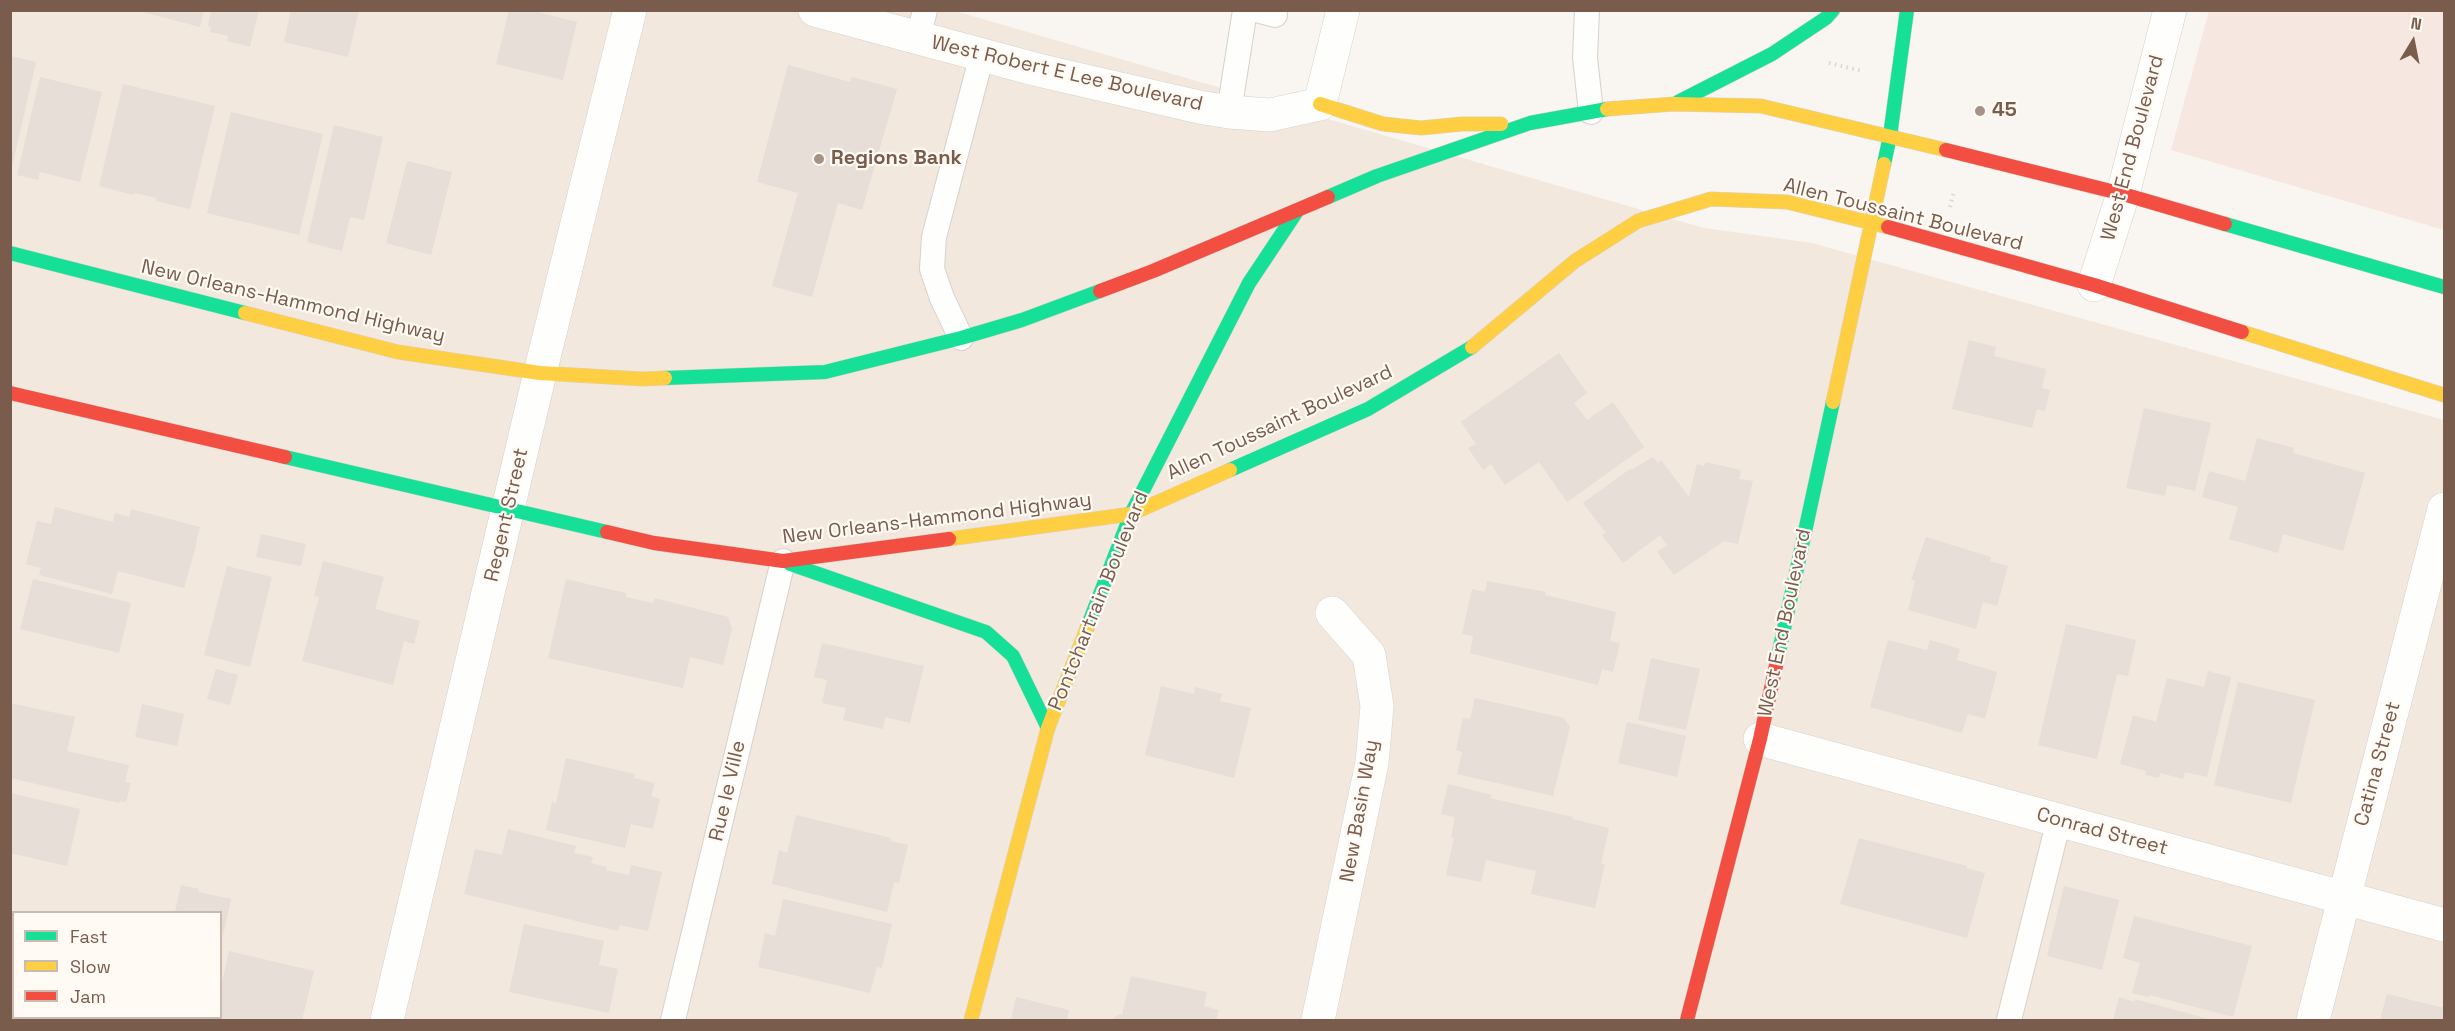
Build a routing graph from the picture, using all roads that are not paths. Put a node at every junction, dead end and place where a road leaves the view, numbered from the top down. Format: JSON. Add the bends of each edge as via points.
{"nodes":[{"id":1,"x":630,"y":10,"type":"edge"},
{"id":2,"x":815,"y":10,"type":"edge"},
{"id":3,"x":1245,"y":10,"type":"edge"},
{"id":4,"x":1343,"y":10,"type":"edge"},
{"id":5,"x":1587,"y":10,"type":"edge"},
{"id":6,"x":1833,"y":10,"type":"edge"},
{"id":7,"x":1907,"y":10,"type":"edge"},
{"id":8,"x":2170,"y":10,"type":"edge"},
{"id":9,"x":921,"y":25,"type":"edge"},
{"id":10,"x":982,"y":55,"type":"junction"},
{"id":11,"x":1914,"y":61,"type":"dead end"},
{"id":12,"x":1320,"y":104,"type":"junction"},
{"id":13,"x":1674,"y":104,"type":"junction"},
{"id":14,"x":1591,"y":111,"type":"junction"},
{"id":15,"x":1229,"y":112,"type":"junction"},
{"id":16,"x":1530,"y":123,"type":"junction"},
{"id":17,"x":1890,"y":136,"type":"junction"},
{"id":18,"x":2123,"y":194,"type":"junction"},
{"id":19,"x":1297,"y":211,"type":"junction"},
{"id":20,"x":1872,"y":223,"type":"junction"},
{"id":21,"x":10,"y":253,"type":"edge"},
{"id":22,"x":2094,"y":285,"type":"junction"},
{"id":23,"x":2445,"y":287,"type":"edge"},
{"id":24,"x":961,"y":338,"type":"junction"},
{"id":25,"x":540,"y":373,"type":"junction"},
{"id":26,"x":10,"y":393,"type":"edge"},
{"id":27,"x":2445,"y":395,"type":"edge"},
{"id":28,"x":2445,"y":509,"type":"edge"},
{"id":29,"x":508,"y":511,"type":"junction"},
{"id":30,"x":1131,"y":514,"type":"junction"},
{"id":31,"x":783,"y":561,"type":"junction"},
{"id":32,"x":1332,"y":613,"type":"dead end"},
{"id":33,"x":1048,"y":728,"type":"junction"},
{"id":34,"x":1760,"y":739,"type":"junction"},
{"id":35,"x":2059,"y":820,"type":"junction"},
{"id":36,"x":2344,"y":898,"type":"junction"},
{"id":37,"x":2445,"y":926,"type":"edge"},
{"id":38,"x":387,"y":1020,"type":"edge"},
{"id":39,"x":673,"y":1020,"type":"edge"},
{"id":40,"x":972,"y":1020,"type":"edge"},
{"id":41,"x":1318,"y":1020,"type":"edge"},
{"id":42,"x":1687,"y":1020,"type":"edge"},
{"id":43,"x":2009,"y":1020,"type":"edge"},
{"id":44,"x":2313,"y":1020,"type":"edge"}],
"edges":[{"from":1,"to":25,"type":"street","name":"Regent Street"},
{"from":2,"to":9,"type":"street","name":"West Robert E Lee Boulevard"},
{"from":3,"to":15,"type":"lane"},
{"from":4,"to":12,"type":"street"},
{"from":5,"to":14,"type":"lane","via":[[1585,58]]},
{"from":6,"to":13,"type":"main road","via":[[1772,54]]},
{"from":7,"to":17,"type":"main road"},
{"from":8,"to":18,"type":"street","name":"West End Boulevard"},
{"from":9,"to":10,"type":"street","name":"West Robert E Lee Boulevard"},
{"from":10,"to":15,"type":"street","name":"West Robert E Lee Boulevard"},
{"from":10,"to":24,"type":"lane","via":[[934,237],[932,269]]},
{"from":11,"to":17,"type":"main road"},
{"from":12,"to":15,"type":"street","name":"West Robert E Lee Boulevard","via":[[1270,115]]},
{"from":12,"to":16,"type":"main road","via":[[1383,124],[1421,128]]},
{"from":13,"to":14,"type":"main road"},
{"from":13,"to":17,"type":"main road","via":[[1761,106]]},
{"from":14,"to":16,"type":"main road"},
{"from":16,"to":19,"type":"main road","via":[[1377,176]]},
{"from":17,"to":18,"type":"main road"},
{"from":17,"to":20,"type":"main road","name":"West End Boulevard"},
{"from":18,"to":22,"type":"street","name":"West End Boulevard"},
{"from":18,"to":23,"type":"main road"},
{"from":19,"to":24,"type":"main road","name":"New Orleans-Hammond Highway","via":[[1143,275]]},
{"from":19,"to":30,"type":"main road","name":"Pontchartrain Boulevard","via":[[1249,284]]},
{"from":20,"to":22,"type":"main road","name":"Allen Toussaint Boulevard"},
{"from":20,"to":30,"type":"main road","name":"Allen Toussaint Boulevard","via":[[1787,202],[1711,199],[1638,221],[1575,261],[1478,344],[1368,409]]},
{"from":20,"to":34,"type":"main road","name":"West End Boulevard"},
{"from":21,"to":25,"type":"main road","name":"New Orleans-Hammond Highway","via":[[398,352]]},
{"from":22,"to":27,"type":"main road","name":"Allen Toussaint Boulevard"},
{"from":24,"to":25,"type":"main road","name":"New Orleans-Hammond Highway","via":[[825,372],[642,379]]},
{"from":25,"to":29,"type":"street","name":"Regent Street"},
{"from":26,"to":29,"type":"main road","name":"New Orleans-Hammond Highway"},
{"from":28,"to":36,"type":"street","name":"Catina Street"},
{"from":29,"to":31,"type":"main road","name":"New Orleans-Hammond Highway","via":[[654,543]]},
{"from":29,"to":38,"type":"street","name":"Regent Street"},
{"from":30,"to":31,"type":"main road","name":"New Orleans-Hammond Highway"},
{"from":30,"to":33,"type":"main road","name":"Pontchartrain Boulevard"},
{"from":31,"to":33,"type":"main road","via":[[986,632],[1013,656]]},
{"from":31,"to":39,"type":"lane","name":"Rue le Ville"},
{"from":32,"to":41,"type":"street","name":"New Basin Way","via":[[1369,655],[1377,706],[1372,763]]},
{"from":33,"to":40,"type":"main road","name":"Pontchartrain Boulevard"},
{"from":34,"to":35,"type":"street","name":"Conrad Street"},
{"from":34,"to":42,"type":"main road","name":"West End Boulevard"},
{"from":35,"to":36,"type":"street","name":"Conrad Street"},
{"from":35,"to":43,"type":"lane"},
{"from":36,"to":37,"type":"street","name":"Conrad Street"},
{"from":36,"to":44,"type":"street","name":"Catina Street"}]}
